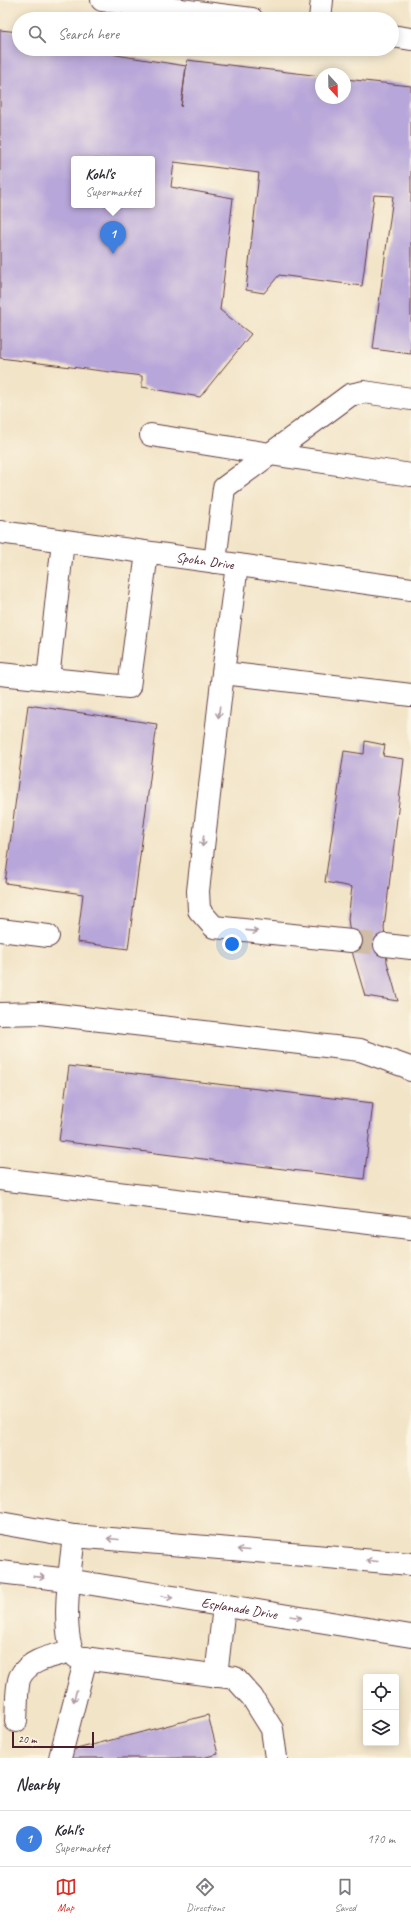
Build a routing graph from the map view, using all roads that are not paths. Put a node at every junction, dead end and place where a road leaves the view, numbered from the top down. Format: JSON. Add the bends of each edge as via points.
{"nodes":[{"id":1,"x":102,"y":0,"type":"edge"},
{"id":2,"x":322,"y":0,"type":"edge"},
{"id":3,"x":167,"y":4,"type":"edge"},
{"id":4,"x":212,"y":12,"type":"edge"},
{"id":5,"x":321,"y":12,"type":"edge"},
{"id":6,"x":399,"y":37,"type":"edge"},
{"id":7,"x":411,"y":39,"type":"edge"},
{"id":8,"x":411,"y":399,"type":"edge"},
{"id":9,"x":150,"y":435,"type":"dead end"},
{"id":10,"x":270,"y":454,"type":"junction"},
{"id":11,"x":411,"y":474,"type":"edge"},
{"id":12,"x":0,"y":535,"type":"edge"},
{"id":13,"x":63,"y":541,"type":"junction"},
{"id":14,"x":147,"y":553,"type":"junction"},
{"id":15,"x":214,"y":562,"type":"junction"},
{"id":16,"x":237,"y":565,"type":"junction"},
{"id":17,"x":411,"y":589,"type":"edge"},
{"id":18,"x":223,"y":673,"type":"junction"},
{"id":19,"x":0,"y":674,"type":"edge"},
{"id":20,"x":48,"y":679,"type":"junction"},
{"id":21,"x":411,"y":695,"type":"edge"},
{"id":22,"x":0,"y":930,"type":"edge"},
{"id":23,"x":48,"y":936,"type":"dead end"},
{"id":24,"x":351,"y":941,"type":"tunnel mouth"},
{"id":25,"x":385,"y":945,"type":"tunnel mouth"},
{"id":26,"x":411,"y":948,"type":"edge"},
{"id":27,"x":0,"y":1014,"type":"edge"},
{"id":28,"x":411,"y":1070,"type":"edge"},
{"id":29,"x":0,"y":1179,"type":"edge"},
{"id":30,"x":411,"y":1226,"type":"edge"},
{"id":31,"x":0,"y":1523,"type":"edge"},
{"id":32,"x":74,"y":1536,"type":"junction"},
{"id":33,"x":411,"y":1564,"type":"edge"},
{"id":34,"x":0,"y":1572,"type":"edge"},
{"id":35,"x":68,"y":1580,"type":"junction"},
{"id":36,"x":224,"y":1606,"type":"junction"},
{"id":37,"x":411,"y":1636,"type":"edge"},
{"id":38,"x":78,"y":1655,"type":"junction"},
{"id":39,"x":216,"y":1676,"type":"junction"},
{"id":40,"x":16,"y":1721,"type":"dead end"},
{"id":41,"x":60,"y":1758,"type":"edge"},
{"id":42,"x":276,"y":1758,"type":"edge"}],
"edges":[{"from":1,"to":3,"type":"street"},
{"from":2,"to":5,"type":"street"},
{"from":3,"to":4,"type":"street"},
{"from":6,"to":7,"type":"street"},
{"from":8,"to":10,"type":"street","via":[[364,392],[350,395]]},
{"from":9,"to":10,"type":"street"},
{"from":10,"to":11,"type":"street"},
{"from":10,"to":15,"type":"street","via":[[224,488]]},
{"from":12,"to":13,"type":"street","name":"Spohn Drive"},
{"from":13,"to":14,"type":"street","name":"Spohn Drive"},
{"from":13,"to":20,"type":"street"},
{"from":14,"to":15,"type":"street","name":"Spohn Drive"},
{"from":14,"to":20,"type":"street","via":[[129,687]]},
{"from":15,"to":16,"type":"street","name":"Spohn Drive"},
{"from":16,"to":17,"type":"street","name":"Spohn Drive"},
{"from":16,"to":18,"type":"street"},
{"from":18,"to":21,"type":"street"},
{"from":18,"to":24,"type":"street","one_way":true,"via":[[198,891],[199,910],[214,927]]},
{"from":19,"to":20,"type":"street"},
{"from":22,"to":23,"type":"street"},
{"from":25,"to":26,"type":"street"},
{"from":27,"to":28,"type":"street","via":[[40,1013],[360,1050]]},
{"from":29,"to":30,"type":"street"},
{"from":31,"to":32,"type":"street"},
{"from":33,"to":32,"type":"street","one_way":true},
{"from":32,"to":35,"type":"street"},
{"from":34,"to":35,"type":"street","name":"Esplanade Drive","one_way":true},
{"from":35,"to":36,"type":"street","name":"Esplanade Drive","one_way":true},
{"from":35,"to":38,"type":"street","via":[[68,1640]]},
{"from":36,"to":37,"type":"street","name":"Esplanade Drive","one_way":true},
{"from":36,"to":39,"type":"street"},
{"from":38,"to":39,"type":"street"},
{"from":38,"to":40,"type":"street","via":[[40,1659],[26,1669],[19,1678]]},
{"from":38,"to":41,"type":"street","one_way":true},
{"from":39,"to":42,"type":"street","via":[[235,1678],[252,1697],[272,1730]]}]}
